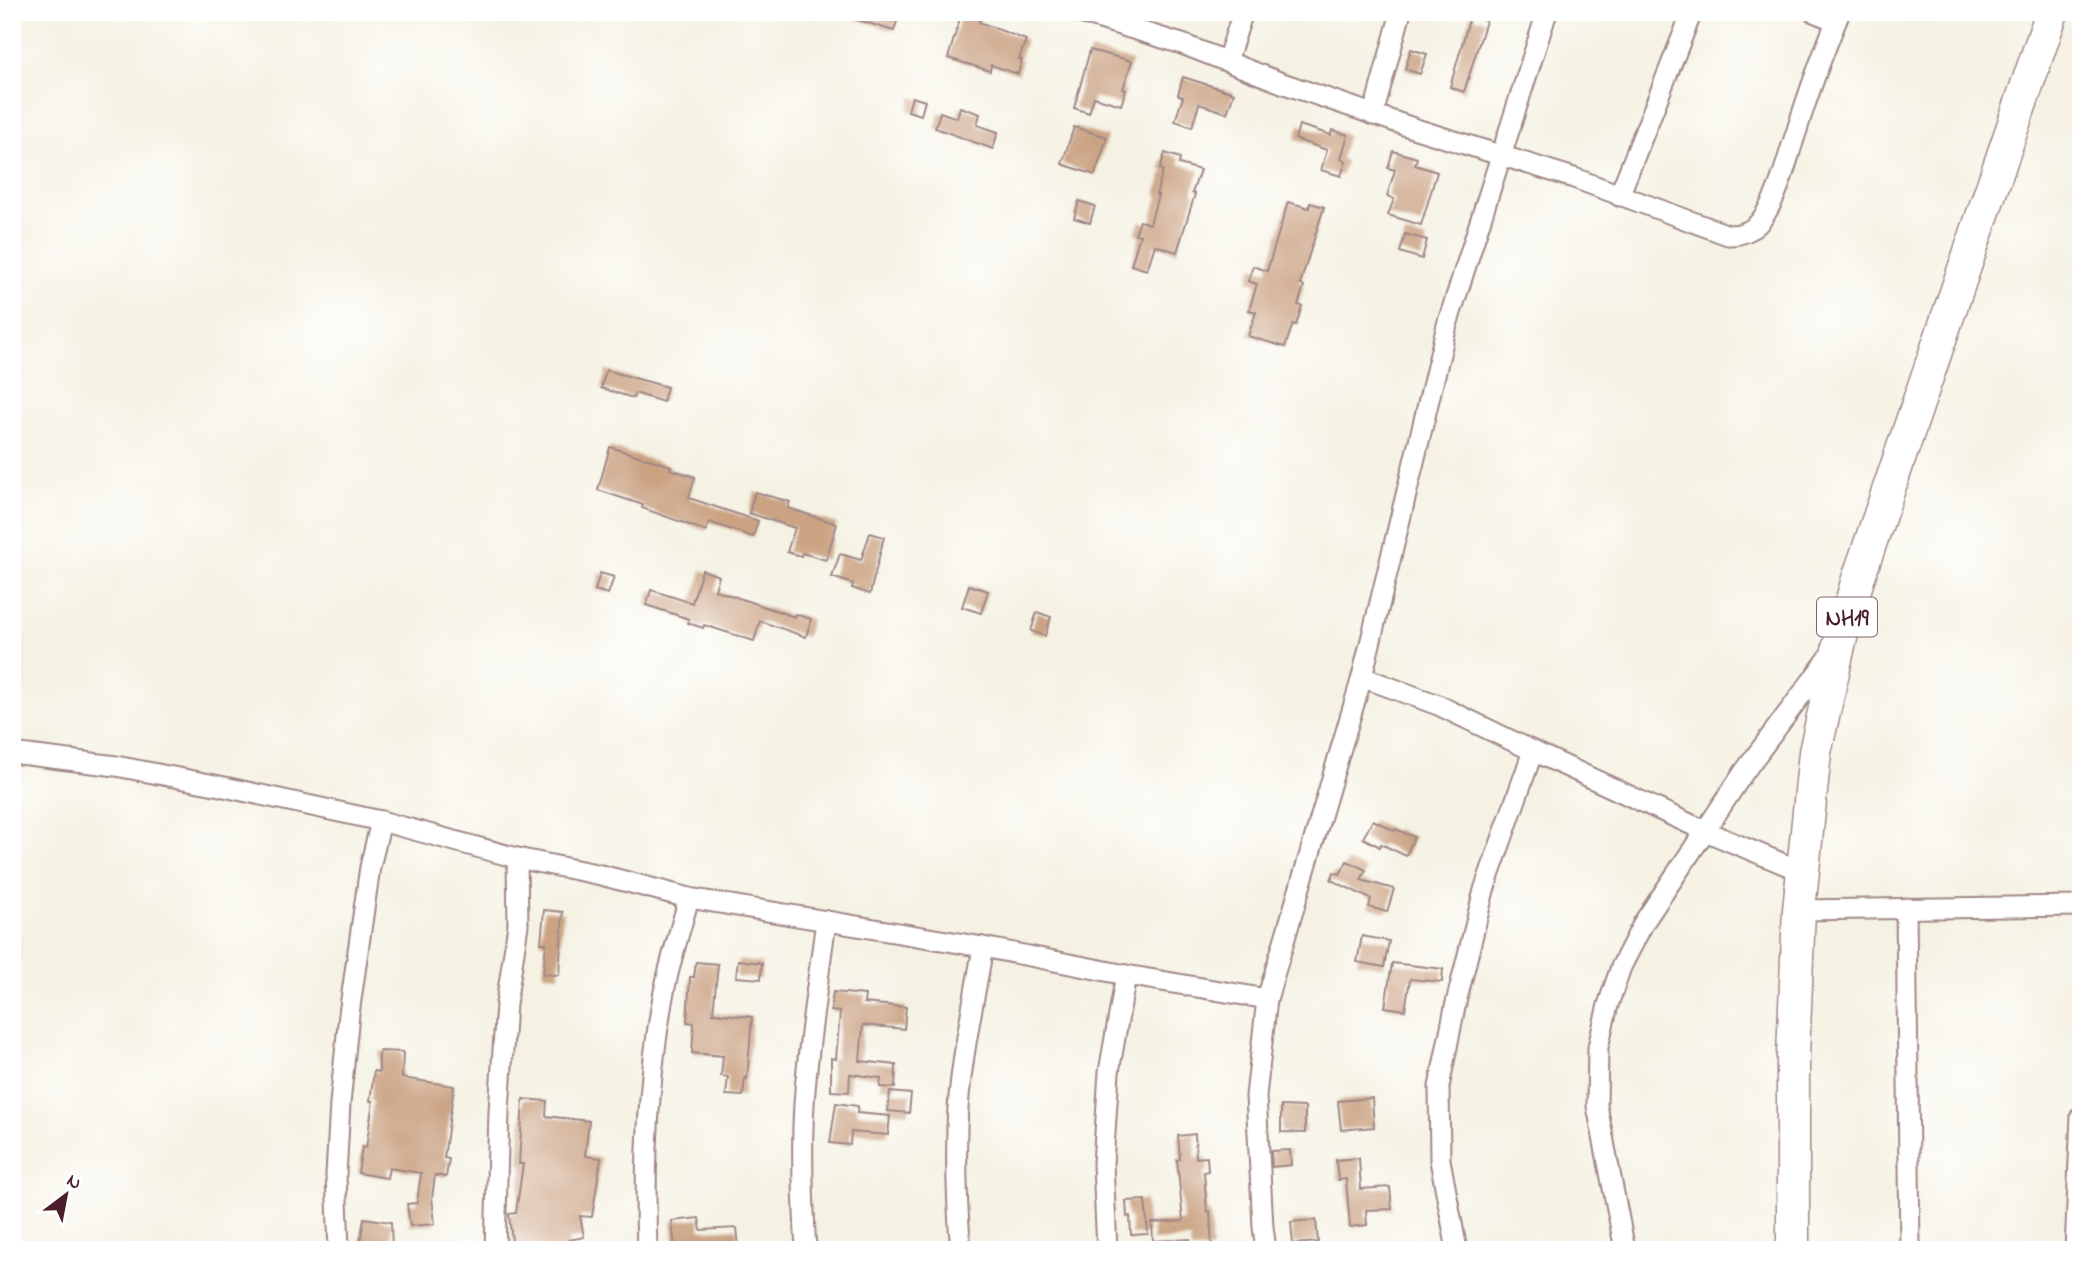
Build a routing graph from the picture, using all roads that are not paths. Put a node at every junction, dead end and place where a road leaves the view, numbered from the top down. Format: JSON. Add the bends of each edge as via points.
{"nodes":[{"id":1,"x":1242,"y":12,"type":"edge"},
{"id":2,"x":1401,"y":12,"type":"edge"},
{"id":3,"x":1547,"y":12,"type":"edge"},
{"id":4,"x":1692,"y":12,"type":"edge"},
{"id":5,"x":1814,"y":12,"type":"edge"},
{"id":6,"x":2052,"y":12,"type":"edge"},
{"id":7,"x":1079,"y":13,"type":"edge"},
{"id":8,"x":1838,"y":17,"type":"edge"},
{"id":9,"x":1227,"y":61,"type":"junction"},
{"id":10,"x":1373,"y":115,"type":"junction"},
{"id":11,"x":1500,"y":154,"type":"junction"},
{"id":12,"x":1619,"y":196,"type":"junction"},
{"id":13,"x":1840,"y":641,"type":"junction"},
{"id":14,"x":1362,"y":677,"type":"junction"},
{"id":15,"x":1533,"y":751,"type":"junction"},
{"id":16,"x":12,"y":753,"type":"edge"},
{"id":17,"x":381,"y":821,"type":"junction"},
{"id":18,"x":1705,"y":831,"type":"junction"},
{"id":19,"x":517,"y":858,"type":"junction"},
{"id":20,"x":1803,"y":873,"type":"junction"},
{"id":21,"x":689,"y":898,"type":"junction"},
{"id":22,"x":2081,"y":906,"type":"edge"},
{"id":23,"x":1906,"y":908,"type":"junction"},
{"id":24,"x":1799,"y":910,"type":"junction"},
{"id":25,"x":826,"y":921,"type":"junction"},
{"id":26,"x":983,"y":947,"type":"junction"},
{"id":27,"x":1126,"y":975,"type":"junction"},
{"id":28,"x":1267,"y":999,"type":"junction"},
{"id":29,"x":2081,"y":1116,"type":"edge"},
{"id":30,"x":339,"y":1250,"type":"edge"},
{"id":31,"x":495,"y":1250,"type":"edge"},
{"id":32,"x":648,"y":1250,"type":"edge"},
{"id":33,"x":806,"y":1250,"type":"edge"},
{"id":34,"x":961,"y":1250,"type":"edge"},
{"id":35,"x":1107,"y":1250,"type":"edge"},
{"id":36,"x":1266,"y":1250,"type":"edge"},
{"id":37,"x":1457,"y":1250,"type":"edge"},
{"id":38,"x":1625,"y":1250,"type":"edge"},
{"id":39,"x":1793,"y":1250,"type":"edge"},
{"id":40,"x":1910,"y":1250,"type":"edge"},
{"id":41,"x":2076,"y":1250,"type":"edge"}],
"edges":[{"from":1,"to":9,"type":"street"},
{"from":2,"to":10,"type":"street"},
{"from":3,"to":11,"type":"street"},
{"from":4,"to":12,"type":"street"},
{"from":5,"to":8,"type":"street"},
{"from":6,"to":13,"type":"highway","number":"NH19"},
{"from":7,"to":9,"type":"street"},
{"from":8,"to":12,"type":"street","via":[[1776,195],[1752,230],[1728,235]]},
{"from":9,"to":10,"type":"street"},
{"from":10,"to":11,"type":"street"},
{"from":11,"to":12,"type":"street"},
{"from":11,"to":14,"type":"street","via":[[1447,325]]},
{"from":13,"to":18,"type":"street"},
{"from":13,"to":20,"type":"highway","number":"NH19","via":[[1815,752]]},
{"from":14,"to":15,"type":"street","via":[[1438,705]]},
{"from":14,"to":28,"type":"street"},
{"from":15,"to":18,"type":"street"},
{"from":15,"to":37,"type":"street","via":[[1484,890],[1439,1087],[1440,1160]]},
{"from":16,"to":17,"type":"street","via":[[128,768]]},
{"from":17,"to":19,"type":"street"},
{"from":17,"to":30,"type":"street","via":[[368,880],[340,1104],[336,1175]]},
{"from":18,"to":20,"type":"street"},
{"from":18,"to":38,"type":"street","via":[[1644,922],[1621,967],[1598,1047],[1597,1106]]},
{"from":19,"to":21,"type":"street"},
{"from":19,"to":31,"type":"street","via":[[518,925],[499,1098]]},
{"from":20,"to":24,"type":"highway","number":"NH19"},
{"from":21,"to":25,"type":"street"},
{"from":21,"to":32,"type":"street","via":[[663,997],[649,1112]]},
{"from":22,"to":23,"type":"street"},
{"from":23,"to":24,"type":"street"},
{"from":23,"to":40,"type":"street"},
{"from":24,"to":39,"type":"highway","number":"NH19"},
{"from":25,"to":26,"type":"street"},
{"from":25,"to":33,"type":"street","via":[[804,1105]]},
{"from":26,"to":27,"type":"street"},
{"from":26,"to":34,"type":"street","via":[[957,1125]]},
{"from":27,"to":28,"type":"street"},
{"from":27,"to":35,"type":"street","via":[[1109,1072],[1103,1164]]},
{"from":28,"to":36,"type":"street","via":[[1256,1096]]},
{"from":29,"to":41,"type":"street"}]}
